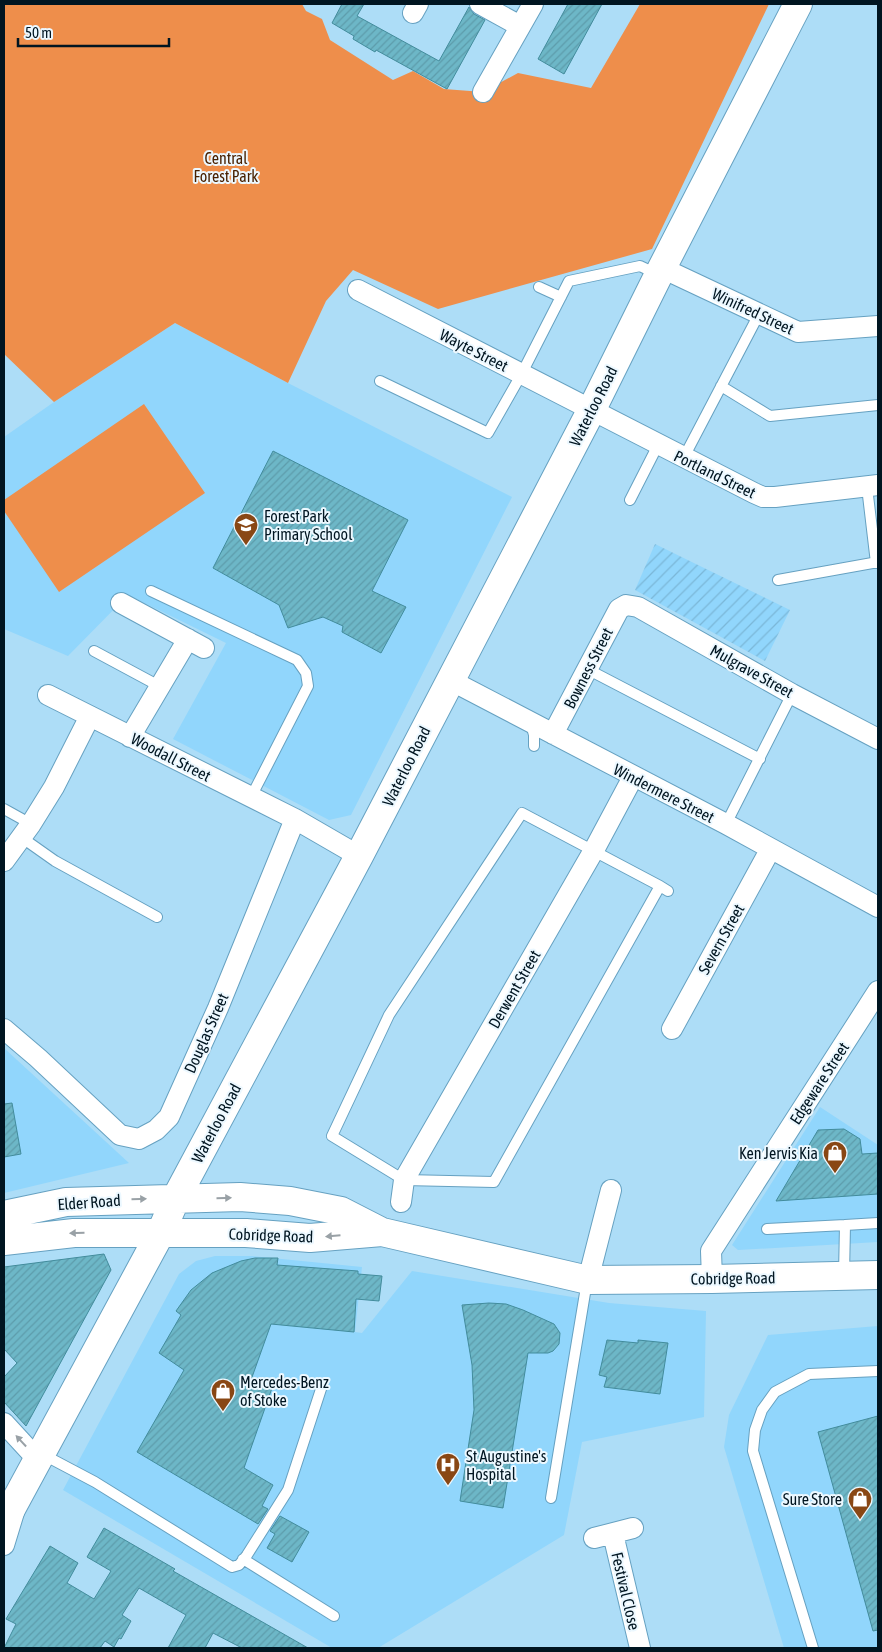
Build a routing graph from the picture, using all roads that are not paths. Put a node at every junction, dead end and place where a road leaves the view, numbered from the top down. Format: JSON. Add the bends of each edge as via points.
{"nodes":[{"id":1,"x":480,"y":4,"type":"edge"},
{"id":2,"x":533,"y":4,"type":"edge"},
{"id":3,"x":798,"y":4,"type":"edge"},
{"id":4,"x":520,"y":26,"type":"junction"},
{"id":5,"x":483,"y":92,"type":"dead end"},
{"id":6,"x":660,"y":271,"type":"junction"},
{"id":7,"x":539,"y":286,"type":"dead end"},
{"id":8,"x":358,"y":290,"type":"dead end"},
{"id":9,"x":561,"y":297,"type":"junction"},
{"id":10,"x":759,"y":314,"type":"junction"},
{"id":11,"x":878,"y":326,"type":"edge"},
{"id":12,"x":521,"y":375,"type":"junction"},
{"id":13,"x":380,"y":381,"type":"dead end"},
{"id":14,"x":721,"y":386,"type":"junction"},
{"id":15,"x":878,"y":405,"type":"edge"},
{"id":16,"x":591,"y":411,"type":"junction"},
{"id":17,"x":658,"y":445,"type":"junction"},
{"id":18,"x":683,"y":459,"type":"junction"},
{"id":19,"x":873,"y":486,"type":"edge"},
{"id":20,"x":630,"y":500,"type":"dead end"},
{"id":21,"x":877,"y":563,"type":"edge"},
{"id":22,"x":778,"y":580,"type":"dead end"},
{"id":23,"x":151,"y":591,"type":"dead end"},
{"id":24,"x":121,"y":603,"type":"dead end"},
{"id":25,"x":626,"y":605,"type":"joint"},
{"id":26,"x":94,"y":651,"type":"dead end"},
{"id":27,"x":587,"y":669,"type":"junction"},
{"id":28,"x":450,"y":680,"type":"junction"},
{"id":29,"x":161,"y":687,"type":"junction"},
{"id":30,"x":792,"y":694,"type":"junction"},
{"id":31,"x":48,"y":695,"type":"dead end"},
{"id":32,"x":90,"y":716,"type":"junction"},
{"id":33,"x":531,"y":724,"type":"junction"},
{"id":34,"x":553,"y":734,"type":"junction"},
{"id":35,"x":130,"y":737,"type":"junction"},
{"id":36,"x":878,"y":739,"type":"edge"},
{"id":37,"x":534,"y":746,"type":"dead end"},
{"id":38,"x":760,"y":758,"type":"junction"},
{"id":39,"x":633,"y":777,"type":"junction"},
{"id":40,"x":251,"y":797,"type":"junction"},
{"id":41,"x":4,"y":809,"type":"edge"},
{"id":42,"x":294,"y":819,"type":"junction"},
{"id":43,"x":726,"y":824,"type":"junction"},
{"id":44,"x":26,"y":830,"type":"junction"},
{"id":45,"x":594,"y":850,"type":"junction"},
{"id":46,"x":770,"y":850,"type":"junction"},
{"id":47,"x":360,"y":856,"type":"junction"},
{"id":48,"x":4,"y":860,"type":"edge"},
{"id":49,"x":878,"y":907,"type":"edge"},
{"id":50,"x":157,"y":916,"type":"dead end"},
{"id":51,"x":878,"y":991,"type":"edge"},
{"id":52,"x":4,"y":1029,"type":"edge"},
{"id":53,"x":672,"y":1029,"type":"dead end"},
{"id":54,"x":404,"y":1180,"type":"junction"},
{"id":55,"x":611,"y":1190,"type":"dead end"},
{"id":56,"x":176,"y":1198,"type":"junction"},
{"id":57,"x":401,"y":1202,"type":"dead end"},
{"id":58,"x":4,"y":1215,"type":"edge"},
{"id":59,"x":878,"y":1223,"type":"edge"},
{"id":60,"x":845,"y":1225,"type":"junction"},
{"id":61,"x":767,"y":1229,"type":"dead end"},
{"id":62,"x":161,"y":1232,"type":"junction"},
{"id":63,"x":382,"y":1232,"type":"junction"},
{"id":64,"x":4,"y":1241,"type":"edge"},
{"id":65,"x":878,"y":1275,"type":"edge"},
{"id":66,"x":844,"y":1276,"type":"junction"},
{"id":67,"x":712,"y":1279,"type":"junction"},
{"id":68,"x":588,"y":1280,"type":"junction"},
{"id":69,"x":878,"y":1371,"type":"edge"},
{"id":70,"x":322,"y":1386,"type":"dead end"},
{"id":71,"x":4,"y":1423,"type":"edge"},
{"id":72,"x":40,"y":1457,"type":"junction"},
{"id":73,"x":22,"y":1491,"type":"junction"},
{"id":74,"x":551,"y":1498,"type":"dead end"},
{"id":75,"x":4,"y":1522,"type":"edge"},
{"id":76,"x":633,"y":1528,"type":"dead end"},
{"id":77,"x":4,"y":1544,"type":"edge"},
{"id":78,"x":243,"y":1559,"type":"junction"},
{"id":79,"x":334,"y":1616,"type":"dead end"},
{"id":80,"x":640,"y":1648,"type":"edge"},
{"id":81,"x":813,"y":1648,"type":"edge"}],
"edges":[{"from":1,"to":4,"type":"street"},
{"from":2,"to":4,"type":"street"},
{"from":3,"to":6,"type":"main road","name":"Waterloo Road"},
{"from":4,"to":5,"type":"street"},
{"from":6,"to":9,"type":"lane","via":[[640,266],[569,280]]},
{"from":6,"to":10,"type":"street","name":"Winifred Street"},
{"from":6,"to":16,"type":"main road","name":"Waterloo Road"},
{"from":7,"to":9,"type":"lane"},
{"from":8,"to":12,"type":"street","name":"Wayte Street"},
{"from":9,"to":12,"type":"lane"},
{"from":10,"to":11,"type":"street","name":"Winifred Street","via":[[798,332]]},
{"from":10,"to":14,"type":"lane"},
{"from":12,"to":13,"type":"lane","via":[[488,433]]},
{"from":12,"to":16,"type":"street","name":"Wayte Street"},
{"from":14,"to":15,"type":"lane","via":[[770,416]]},
{"from":14,"to":18,"type":"lane"},
{"from":16,"to":17,"type":"street","name":"Portland Street"},
{"from":16,"to":28,"type":"main road","name":"Waterloo Road"},
{"from":17,"to":18,"type":"street","name":"Portland Street"},
{"from":17,"to":20,"type":"lane"},
{"from":18,"to":19,"type":"street","name":"Portland Street","via":[[763,497]]},
{"from":19,"to":21,"type":"lane"},
{"from":21,"to":22,"type":"lane"},
{"from":23,"to":40,"type":"lane","via":[[296,660],[306,673],[308,686]]},
{"from":24,"to":29,"type":"street","via":[[196,644]]},
{"from":25,"to":27,"type":"street","name":"Bowness Street","via":[[619,608]]},
{"from":25,"to":30,"type":"street","name":"Mulgrave Street","via":[[638,607]]},
{"from":26,"to":29,"type":"lane"},
{"from":27,"to":34,"type":"street","name":"Bowness Street"},
{"from":27,"to":38,"type":"lane"},
{"from":28,"to":33,"type":"street","name":"Windermere Street"},
{"from":28,"to":47,"type":"main road","name":"Waterloo Road"},
{"from":29,"to":35,"type":"street"},
{"from":30,"to":36,"type":"street","name":"Mulgrave Street"},
{"from":30,"to":38,"type":"lane"},
{"from":31,"to":32,"type":"street","name":"Woodall Street"},
{"from":32,"to":35,"type":"street","name":"Woodall Street"},
{"from":32,"to":44,"type":"street","via":[[54,787]]},
{"from":33,"to":34,"type":"street","name":"Windermere Street"},
{"from":33,"to":37,"type":"lane"},
{"from":34,"to":39,"type":"street","name":"Windermere Street"},
{"from":35,"to":40,"type":"street","name":"Woodall Street"},
{"from":38,"to":43,"type":"lane"},
{"from":39,"to":43,"type":"street","name":"Windermere Street"},
{"from":39,"to":45,"type":"street","name":"Derwent Street"},
{"from":40,"to":42,"type":"street","name":"Woodall Street"},
{"from":41,"to":44,"type":"lane"},
{"from":42,"to":47,"type":"street"},
{"from":42,"to":52,"type":"street","name":"Douglas Street","via":[[214,1016],[169,1116],[156,1130],[139,1140],[120,1135]]},
{"from":43,"to":46,"type":"street","name":"Windermere Street"},
{"from":44,"to":48,"type":"street"},
{"from":44,"to":50,"type":"lane","via":[[55,861]]},
{"from":45,"to":54,"type":"street","name":"Derwent Street"},
{"from":45,"to":54,"type":"lane","via":[[664,889],[494,1182]]},
{"from":45,"to":54,"type":"lane","via":[[522,813],[389,1015],[332,1136]]},
{"from":46,"to":49,"type":"street","name":"Windermere Street"},
{"from":46,"to":53,"type":"street","name":"Severn Street"},
{"from":47,"to":56,"type":"main road","name":"Waterloo Road"},
{"from":51,"to":67,"type":"street","name":"Edgeware Street","via":[[711,1251]]},
{"from":54,"to":57,"type":"street","name":"Derwent Street"},
{"from":55,"to":68,"type":"street"},
{"from":58,"to":56,"type":"main road","name":"Elder Road","one_way":true,"via":[[66,1202]]},
{"from":56,"to":62,"type":"main road","name":"Waterloo Road"},
{"from":56,"to":63,"type":"main road","name":"Cobridge Road","one_way":true,"via":[[240,1197],[290,1201],[341,1211]]},
{"from":59,"to":60,"type":"lane"},
{"from":60,"to":61,"type":"lane"},
{"from":60,"to":66,"type":"lane"},
{"from":63,"to":62,"type":"main road","name":"Cobridge Road","one_way":true,"via":[[310,1238]]},
{"from":62,"to":64,"type":"main road","name":"Elder Road","one_way":true,"via":[[74,1233]]},
{"from":62,"to":72,"type":"main road","name":"Waterloo Road"},
{"from":63,"to":68,"type":"main road","name":"Cobridge Road"},
{"from":65,"to":66,"type":"main road","name":"Cobridge Road"},
{"from":66,"to":67,"type":"main road","name":"Cobridge Road"},
{"from":67,"to":68,"type":"main road","name":"Cobridge Road"},
{"from":68,"to":74,"type":"lane"},
{"from":69,"to":81,"type":"lane","via":[[809,1374],[775,1392],[762,1410],[755,1430],[753,1451]]},
{"from":70,"to":78,"type":"lane","via":[[288,1490]]},
{"from":72,"to":71,"type":"street","one_way":true},
{"from":72,"to":73,"type":"main road","name":"Waterloo Road"},
{"from":72,"to":78,"type":"lane","via":[[95,1482],[232,1567]]},
{"from":73,"to":75,"type":"main road","name":"Waterloo Road"},
{"from":73,"to":77,"type":"street"},
{"from":76,"to":80,"type":"street","name":"Festival Close","via":[[603,1536]]},
{"from":78,"to":79,"type":"lane"}]}
